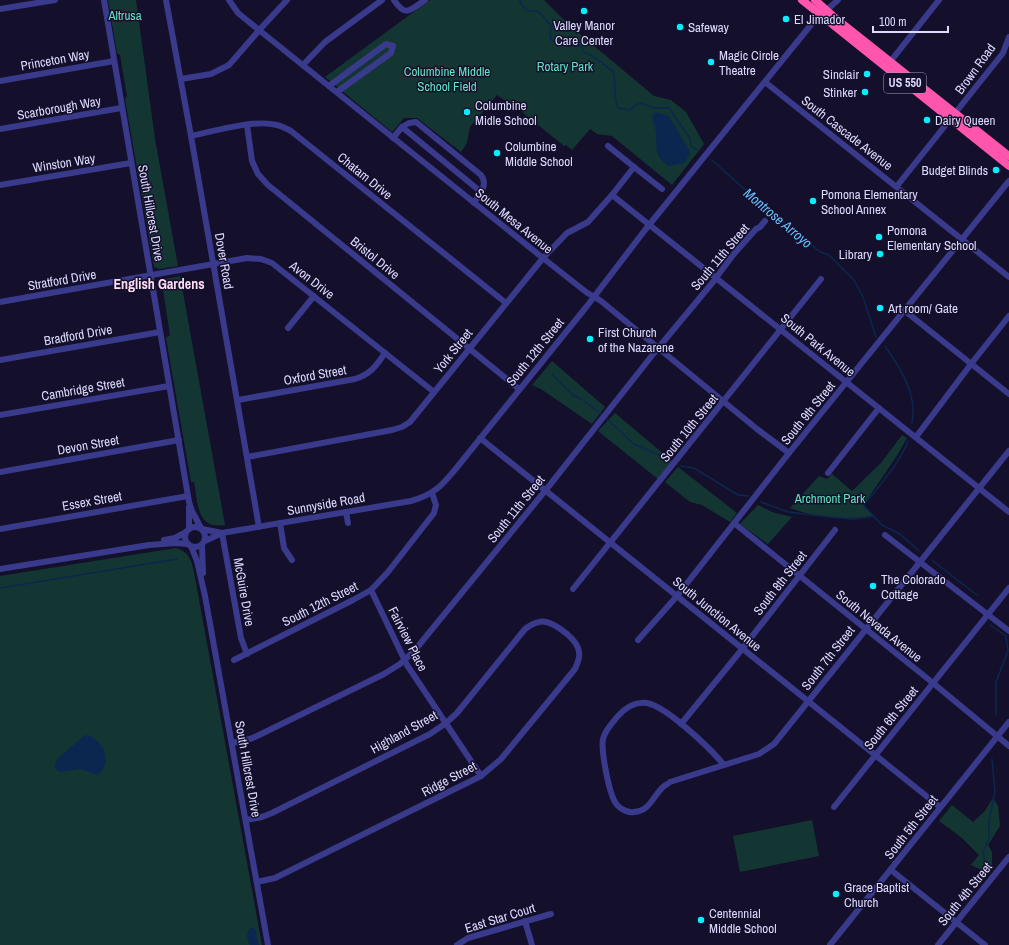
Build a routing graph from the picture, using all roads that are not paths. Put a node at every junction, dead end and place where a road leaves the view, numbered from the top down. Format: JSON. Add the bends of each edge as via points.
{"nodes":[{"id":1,"x":55,"y":0,"type":"edge"},
{"id":2,"x":104,"y":0,"type":"edge"},
{"id":3,"x":166,"y":0,"type":"edge"},
{"id":4,"x":229,"y":0,"type":"edge"},
{"id":5,"x":287,"y":0,"type":"edge"},
{"id":6,"x":382,"y":0,"type":"edge"},
{"id":7,"x":394,"y":0,"type":"edge"},
{"id":8,"x":425,"y":0,"type":"edge"},
{"id":9,"x":802,"y":0,"type":"edge"},
{"id":10,"x":815,"y":0,"type":"edge"},
{"id":11,"x":838,"y":0,"type":"edge"},
{"id":12,"x":938,"y":0,"type":"edge"},
{"id":13,"x":0,"y":9,"type":"edge"},
{"id":14,"x":824,"y":13,"type":"junction"},
{"id":15,"x":259,"y":30,"type":"junction"},
{"id":16,"x":1009,"y":36,"type":"edge"},
{"id":17,"x":114,"y":61,"type":"junction"},
{"id":18,"x":890,"y":62,"type":"junction"},
{"id":19,"x":303,"y":65,"type":"junction"},
{"id":20,"x":181,"y":79,"type":"junction"},
{"id":21,"x":0,"y":81,"type":"edge"},
{"id":22,"x":765,"y":82,"type":"junction"},
{"id":23,"x":329,"y":86,"type":"junction"},
{"id":24,"x":337,"y":92,"type":"junction"},
{"id":25,"x":121,"y":108,"type":"junction"},
{"id":26,"x":953,"y":117,"type":"junction"},
{"id":27,"x":247,"y":125,"type":"junction"},
{"id":28,"x":402,"y":127,"type":"junction"},
{"id":29,"x":0,"y":129,"type":"edge"},
{"id":30,"x":191,"y":136,"type":"junction"},
{"id":31,"x":393,"y":138,"type":"junction"},
{"id":32,"x":608,"y":146,"type":"dead end"},
{"id":33,"x":1009,"y":156,"type":"edge"},
{"id":34,"x":131,"y":163,"type":"junction"},
{"id":35,"x":1009,"y":166,"type":"edge"},
{"id":36,"x":634,"y":167,"type":"junction"},
{"id":37,"x":1009,"y":181,"type":"edge"},
{"id":38,"x":0,"y":185,"type":"edge"},
{"id":39,"x":897,"y":186,"type":"junction"},
{"id":40,"x":662,"y":189,"type":"dead end"},
{"id":41,"x":481,"y":192,"type":"junction"},
{"id":42,"x":612,"y":195,"type":"junction"},
{"id":43,"x":474,"y":203,"type":"junction"},
{"id":44,"x":765,"y":221,"type":"dead end"},
{"id":45,"x":650,"y":224,"type":"junction"},
{"id":46,"x":962,"y":239,"type":"junction"},
{"id":47,"x":543,"y":258,"type":"junction"},
{"id":48,"x":214,"y":265,"type":"junction"},
{"id":49,"x":150,"y":275,"type":"junction"},
{"id":50,"x":716,"y":277,"type":"junction"},
{"id":51,"x":1009,"y":277,"type":"edge"},
{"id":52,"x":821,"y":280,"type":"dead end"},
{"id":53,"x":314,"y":296,"type":"junction"},
{"id":54,"x":593,"y":297,"type":"junction"},
{"id":55,"x":0,"y":302,"type":"edge"},
{"id":56,"x":506,"y":303,"type":"junction"},
{"id":57,"x":905,"y":311,"type":"junction"},
{"id":58,"x":1009,"y":316,"type":"edge"},
{"id":59,"x":288,"y":328,"type":"dead end"},
{"id":60,"x":781,"y":329,"type":"junction"},
{"id":61,"x":160,"y":332,"type":"junction"},
{"id":62,"x":470,"y":348,"type":"junction"},
{"id":63,"x":659,"y":348,"type":"junction"},
{"id":64,"x":385,"y":353,"type":"junction"},
{"id":65,"x":0,"y":360,"type":"edge"},
{"id":66,"x":971,"y":364,"type":"junction"},
{"id":67,"x":847,"y":382,"type":"junction"},
{"id":68,"x":170,"y":386,"type":"junction"},
{"id":69,"x":519,"y":389,"type":"junction"},
{"id":70,"x":434,"y":392,"type":"junction"},
{"id":71,"x":1009,"y":394,"type":"edge"},
{"id":72,"x":238,"y":400,"type":"junction"},
{"id":73,"x":724,"y":402,"type":"junction"},
{"id":74,"x":880,"y":408,"type":"junction"},
{"id":75,"x":0,"y":415,"type":"edge"},
{"id":76,"x":916,"y":437,"type":"junction"},
{"id":77,"x":480,"y":438,"type":"junction"},
{"id":78,"x":179,"y":440,"type":"junction"},
{"id":79,"x":1009,"y":451,"type":"edge"},
{"id":80,"x":789,"y":453,"type":"junction"},
{"id":81,"x":247,"y":457,"type":"junction"},
{"id":82,"x":0,"y":472,"type":"edge"},
{"id":83,"x":828,"y":473,"type":"dead end"},
{"id":84,"x":980,"y":488,"type":"junction"},
{"id":85,"x":545,"y":491,"type":"junction"},
{"id":86,"x":432,"y":493,"type":"junction"},
{"id":87,"x":188,"y":499,"type":"junction"},
{"id":88,"x":346,"y":512,"type":"junction"},
{"id":89,"x":1009,"y":512,"type":"edge"},
{"id":90,"x":280,"y":523,"type":"junction"},
{"id":91,"x":348,"y":523,"type":"dead end"},
{"id":92,"x":734,"y":523,"type":"junction"},
{"id":93,"x":259,"y":527,"type":"junction"},
{"id":94,"x":202,"y":528,"type":"junction"},
{"id":95,"x":0,"y":529,"type":"edge"},
{"id":96,"x":188,"y":530,"type":"junction"},
{"id":97,"x":835,"y":530,"type":"dead end"},
{"id":98,"x":222,"y":533,"type":"junction"},
{"id":99,"x":885,"y":535,"type":"dead end"},
{"id":100,"x":611,"y":542,"type":"junction"},
{"id":101,"x":203,"y":543,"type":"junction"},
{"id":102,"x":149,"y":545,"type":"junction"},
{"id":103,"x":189,"y":545,"type":"junction"},
{"id":104,"x":292,"y":560,"type":"dead end"},
{"id":105,"x":920,"y":562,"type":"junction"},
{"id":106,"x":0,"y":570,"type":"edge"},
{"id":107,"x":799,"y":577,"type":"junction"},
{"id":108,"x":1009,"y":588,"type":"edge"},
{"id":109,"x":573,"y":589,"type":"dead end"},
{"id":110,"x":371,"y":590,"type":"junction"},
{"id":111,"x":205,"y":596,"type":"junction"},
{"id":112,"x":677,"y":596,"type":"junction"},
{"id":113,"x":988,"y":614,"type":"junction"},
{"id":114,"x":865,"y":629,"type":"junction"},
{"id":115,"x":563,"y":630,"type":"joint"},
{"id":116,"x":1009,"y":631,"type":"edge"},
{"id":117,"x":638,"y":640,"type":"dead end"},
{"id":118,"x":742,"y":648,"type":"junction"},
{"id":119,"x":247,"y":654,"type":"junction"},
{"id":120,"x":234,"y":660,"type":"dead end"},
{"id":121,"x":404,"y":660,"type":"junction"},
{"id":122,"x":933,"y":683,"type":"junction"},
{"id":123,"x":808,"y":701,"type":"junction"},
{"id":124,"x":1009,"y":722,"type":"edge"},
{"id":125,"x":446,"y":723,"type":"junction"},
{"id":126,"x":681,"y":724,"type":"junction"},
{"id":127,"x":997,"y":737,"type":"junction"},
{"id":128,"x":232,"y":743,"type":"junction"},
{"id":129,"x":1009,"y":746,"type":"edge"},
{"id":130,"x":875,"y":755,"type":"junction"},
{"id":131,"x":724,"y":765,"type":"junction"},
{"id":132,"x":481,"y":776,"type":"junction"},
{"id":133,"x":834,"y":806,"type":"dead end"},
{"id":134,"x":940,"y":807,"type":"junction"},
{"id":135,"x":246,"y":820,"type":"junction"},
{"id":136,"x":1009,"y":857,"type":"edge"},
{"id":137,"x":891,"y":870,"type":"junction"},
{"id":138,"x":257,"y":882,"type":"junction"},
{"id":139,"x":551,"y":914,"type":"dead end"},
{"id":140,"x":525,"y":921,"type":"junction"},
{"id":141,"x":957,"y":922,"type":"junction"},
{"id":142,"x":834,"y":944,"type":"edge"},
{"id":143,"x":268,"y":945,"type":"edge"},
{"id":144,"x":456,"y":945,"type":"edge"},
{"id":145,"x":532,"y":945,"type":"edge"},
{"id":146,"x":938,"y":945,"type":"edge"},
{"id":147,"x":985,"y":945,"type":"edge"}],
"edges":[{"from":1,"to":13,"type":"street"},
{"from":2,"to":17,"type":"street","name":"South Hillcrest Drive"},
{"from":3,"to":20,"type":"street","name":"Dover Road"},
{"from":4,"to":15,"type":"street","name":"South Mesa Avenue","via":[[238,13]]},
{"from":5,"to":15,"type":"street"},
{"from":6,"to":19,"type":"street","via":[[325,42]]},
{"from":7,"to":8,"type":"street","via":[[399,8],[409,11]]},
{"from":9,"to":14,"type":"highway","number":"US 550"},
{"from":10,"to":14,"type":"highway","number":"US 550"},
{"from":11,"to":14,"type":"street","name":"South 12th Street"},
{"from":12,"to":18,"type":"street"},
{"from":14,"to":18,"type":"highway","number":"US 550"},
{"from":14,"to":22,"type":"street","name":"South 12th Street","via":[[814,20]]},
{"from":14,"to":26,"type":"highway","number":"US 550"},
{"from":15,"to":19,"type":"street","name":"South Mesa Avenue"},
{"from":15,"to":20,"type":"street","via":[[229,65],[211,74]]},
{"from":16,"to":26,"type":"street","name":"Brown Road","via":[[1003,53]]},
{"from":17,"to":21,"type":"street","name":"Princeton Way"},
{"from":17,"to":25,"type":"street","name":"South Hillcrest Drive"},
{"from":18,"to":26,"type":"highway","number":"US 550"},
{"from":19,"to":23,"type":"street","name":"South Mesa Avenue"},
{"from":20,"to":30,"type":"street","name":"Dover Road"},
{"from":22,"to":39,"type":"street","name":"South Cascade Avenue"},
{"from":22,"to":45,"type":"street","name":"South 12th Street"},
{"from":23,"to":24,"type":"street","name":"South Mesa Avenue"},
{"from":23,"to":24,"type":"street","via":[[386,44],[393,46],[392,53]]},
{"from":24,"to":31,"type":"street","name":"South Mesa Avenue"},
{"from":25,"to":29,"type":"street","name":"Scarborough Way"},
{"from":25,"to":34,"type":"street","name":"South Hillcrest Drive"},
{"from":26,"to":33,"type":"highway","number":"US 550"},
{"from":26,"to":35,"type":"highway","number":"US 550"},
{"from":26,"to":39,"type":"street"},
{"from":27,"to":30,"type":"street","name":"Chatam Drive"},
{"from":27,"to":56,"type":"street","name":"Chatam Drive","via":[[264,123],[278,125],[291,131]]},
{"from":27,"to":62,"type":"street","name":"Bristol Drive","via":[[252,161],[258,174],[268,185]]},
{"from":28,"to":31,"type":"street"},
{"from":28,"to":41,"type":"street"},
{"from":28,"to":41,"type":"street","via":[[416,122],[482,174],[485,181]]},
{"from":30,"to":48,"type":"street","name":"Dover Road"},
{"from":31,"to":43,"type":"street","name":"South Mesa Avenue"},
{"from":32,"to":36,"type":"street"},
{"from":34,"to":38,"type":"street","name":"Winston Way"},
{"from":34,"to":49,"type":"street","name":"South Hillcrest Drive"},
{"from":36,"to":40,"type":"street"},
{"from":36,"to":42,"type":"street","name":"York Street"},
{"from":37,"to":46,"type":"street","name":"South 9th Street"},
{"from":39,"to":46,"type":"street","name":"South Cascade Avenue"},
{"from":41,"to":43,"type":"street"},
{"from":42,"to":45,"type":"street","name":"South Park Avenue"},
{"from":42,"to":47,"type":"street","name":"York Street","via":[[588,222],[567,233]]},
{"from":43,"to":47,"type":"street","name":"South Mesa Avenue"},
{"from":44,"to":50,"type":"street","name":"South 11th Street"},
{"from":45,"to":50,"type":"street","name":"South Park Avenue"},
{"from":45,"to":54,"type":"street","name":"South 12th Street"},
{"from":46,"to":51,"type":"street","name":"South Cascade Avenue"},
{"from":46,"to":57,"type":"street","name":"South 9th Street"},
{"from":47,"to":54,"type":"street","name":"South Mesa Avenue"},
{"from":47,"to":56,"type":"street","name":"York Street"},
{"from":48,"to":49,"type":"street","name":"Avon Drive"},
{"from":48,"to":53,"type":"street","name":"Avon Drive","via":[[247,258],[261,259],[272,263]]},
{"from":48,"to":72,"type":"street","name":"Dover Road"},
{"from":49,"to":55,"type":"street","name":"Stratford Drive"},
{"from":49,"to":61,"type":"street","name":"South Hillcrest Drive"},
{"from":50,"to":60,"type":"street","name":"South Park Avenue"},
{"from":50,"to":63,"type":"street","name":"South 11th Street"},
{"from":52,"to":60,"type":"street","name":"South 10th Street"},
{"from":53,"to":59,"type":"street"},
{"from":53,"to":64,"type":"street","name":"Avon Drive"},
{"from":54,"to":63,"type":"street","name":"South Mesa Avenue"},
{"from":54,"to":69,"type":"street","name":"South 12th Street"},
{"from":56,"to":62,"type":"street","name":"York Street"},
{"from":57,"to":66,"type":"street"},
{"from":57,"to":67,"type":"street","name":"South 9th Street"},
{"from":58,"to":66,"type":"street"},
{"from":60,"to":67,"type":"street","name":"South Park Avenue"},
{"from":60,"to":73,"type":"street","name":"South 10th Street"},
{"from":61,"to":65,"type":"street","name":"Bradford Drive"},
{"from":61,"to":68,"type":"street","name":"South Hillcrest Drive"},
{"from":62,"to":69,"type":"street","name":"Bristol Drive"},
{"from":62,"to":70,"type":"street","name":"York Street"},
{"from":63,"to":73,"type":"street","name":"South Mesa Avenue"},
{"from":63,"to":85,"type":"street","name":"South 11th Street"},
{"from":64,"to":70,"type":"street","name":"Avon Drive"},
{"from":64,"to":72,"type":"street","name":"Oxford Street","via":[[373,370],[355,379]]},
{"from":66,"to":71,"type":"street"},
{"from":66,"to":76,"type":"street"},
{"from":67,"to":74,"type":"street","name":"South Park Avenue"},
{"from":67,"to":80,"type":"street","name":"South 9th Street"},
{"from":68,"to":75,"type":"street","name":"Cambridge Street"},
{"from":68,"to":78,"type":"street","name":"South Hillcrest Drive"},
{"from":69,"to":77,"type":"street","name":"South 12th Street"},
{"from":70,"to":81,"type":"street","name":"York Street","via":[[410,422],[397,429]]},
{"from":72,"to":81,"type":"street","name":"Dover Road"},
{"from":73,"to":80,"type":"street","name":"South Mesa Avenue"},
{"from":73,"to":100,"type":"street","name":"South 10th Street"},
{"from":74,"to":76,"type":"street","name":"South Park Avenue"},
{"from":74,"to":83,"type":"street"},
{"from":76,"to":84,"type":"street","name":"South Park Avenue"},
{"from":77,"to":85,"type":"street","name":"South Junction Avenue"},
{"from":77,"to":86,"type":"street","name":"South 12th Street","via":[[444,483]]},
{"from":78,"to":82,"type":"street","name":"Devon Street"},
{"from":78,"to":87,"type":"street","name":"South Hillcrest Drive"},
{"from":79,"to":84,"type":"street","name":"South 7th Street"},
{"from":80,"to":92,"type":"street","name":"South 9th Street"},
{"from":81,"to":93,"type":"street","name":"Dover Road"},
{"from":84,"to":89,"type":"street","name":"South Park Avenue"},
{"from":84,"to":105,"type":"street","name":"South 7th Street"},
{"from":85,"to":100,"type":"street","name":"South Junction Avenue"},
{"from":85,"to":121,"type":"street","name":"South 11th Street","via":[[425,640]]},
{"from":86,"to":88,"type":"street","name":"Sunnyside Road","via":[[411,501]]},
{"from":86,"to":110,"type":"street","name":"South 12th Street","via":[[436,505],[434,513]]},
{"from":87,"to":94,"type":"street"},
{"from":87,"to":95,"type":"street","name":"Essex Street"},
{"from":87,"to":96,"type":"street"},
{"from":88,"to":90,"type":"street","name":"Sunnyside Road"},
{"from":88,"to":91,"type":"street"},
{"from":90,"to":93,"type":"street","name":"Sunnyside Road"},
{"from":90,"to":104,"type":"street","via":[[284,548]]},
{"from":92,"to":107,"type":"street","name":"South Nevada Avenue"},
{"from":92,"to":112,"type":"street","name":"South 9th Street"},
{"from":93,"to":98,"type":"street","name":"Sunnyside Road"},
{"from":94,"to":96,"type":"street","via":[[196,526]]},
{"from":94,"to":98,"type":"street","name":"Sunnyside Road"},
{"from":94,"to":101,"type":"street","via":[[206,534]]},
{"from":96,"to":102,"type":"street","via":[[175,538]]},
{"from":96,"to":103,"type":"street","via":[[185,538]]},
{"from":97,"to":107,"type":"street","name":"South 8th Street"},
{"from":98,"to":101,"type":"street","name":"Sunnyside Road"},
{"from":98,"to":119,"type":"street","name":"McGuire Drive","via":[[241,638]]},
{"from":99,"to":105,"type":"street"},
{"from":100,"to":109,"type":"street","name":"South 10th Street"},
{"from":100,"to":112,"type":"street","name":"South Junction Avenue"},
{"from":101,"to":103,"type":"street","via":[[196,547]]},
{"from":101,"to":111,"type":"street"},
{"from":102,"to":103,"type":"street"},
{"from":102,"to":106,"type":"street"},
{"from":103,"to":111,"type":"street","via":[[197,560]]},
{"from":105,"to":113,"type":"street"},
{"from":105,"to":114,"type":"street","name":"South 7th Street"},
{"from":107,"to":114,"type":"street","name":"South Nevada Avenue"},
{"from":107,"to":118,"type":"street","name":"South 8th Street"},
{"from":108,"to":113,"type":"street","name":"South 6th Street"},
{"from":110,"to":119,"type":"street","name":"South 12th Street"},
{"from":110,"to":121,"type":"street","name":"Fairview Place"},
{"from":111,"to":128,"type":"street","name":"South Hillcrest Drive"},
{"from":112,"to":117,"type":"street","name":"South 9th Street"},
{"from":112,"to":118,"type":"street","name":"South Junction Avenue"},
{"from":113,"to":116,"type":"street"},
{"from":113,"to":122,"type":"street","name":"South 6th Street"},
{"from":114,"to":122,"type":"street","name":"South Nevada Avenue"},
{"from":114,"to":123,"type":"street","name":"South 7th Street"},
{"from":115,"to":125,"type":"street","name":"Highland Street","via":[[545,621],[539,621],[525,629]]},
{"from":115,"to":132,"type":"street","name":"Ridge Street","via":[[578,646],[580,656],[575,669],[501,759]]},
{"from":118,"to":123,"type":"street","name":"South Junction Avenue"},
{"from":118,"to":126,"type":"street","name":"South 8th Street"},
{"from":119,"to":120,"type":"street","name":"South 12th Street"},
{"from":121,"to":125,"type":"street","name":"Fairview Place"},
{"from":121,"to":128,"type":"street","name":"South 11th Street","via":[[384,674],[250,740]]},
{"from":122,"to":127,"type":"street","name":"South Nevada Avenue"},
{"from":122,"to":130,"type":"street","name":"South 6th Street"},
{"from":123,"to":130,"type":"street","name":"South Junction Avenue"},
{"from":123,"to":131,"type":"street","name":"South 7th Street","via":[[774,744],[759,754]]},
{"from":124,"to":127,"type":"street","name":"South 5th Street"},
{"from":125,"to":132,"type":"street","name":"Fairview Place"},
{"from":125,"to":135,"type":"street","name":"Highland Street","via":[[430,734],[272,813]]},
{"from":126,"to":131,"type":"street","name":"South 7th Street","via":[[712,750]]},
{"from":126,"to":131,"type":"street","name":"South 7th Street","via":[[657,706],[633,704],[623,710],[606,731],[602,747],[612,797],[618,806],[626,811],[643,810],[670,782]]},
{"from":127,"to":129,"type":"street","name":"South Nevada Avenue"},
{"from":127,"to":134,"type":"street","name":"South 5th Street"},
{"from":128,"to":135,"type":"street","name":"South Hillcrest Drive"},
{"from":130,"to":133,"type":"street","name":"South 6th Street"},
{"from":130,"to":134,"type":"street","name":"South Junction Avenue"},
{"from":132,"to":138,"type":"street","name":"Ridge Street","via":[[275,878]]},
{"from":134,"to":137,"type":"street","name":"South 5th Street"},
{"from":135,"to":138,"type":"street","name":"South Hillcrest Drive"},
{"from":136,"to":141,"type":"street","name":"South 4th Street"},
{"from":137,"to":141,"type":"street"},
{"from":137,"to":142,"type":"street","name":"South 5th Street"},
{"from":138,"to":143,"type":"street","name":"South Hillcrest Drive"},
{"from":139,"to":140,"type":"street","name":"East Star Court"},
{"from":140,"to":144,"type":"street","name":"East Star Court","via":[[468,938]]},
{"from":140,"to":145,"type":"street"},
{"from":141,"to":146,"type":"street","name":"South 4th Street"},
{"from":141,"to":147,"type":"street"}]}
